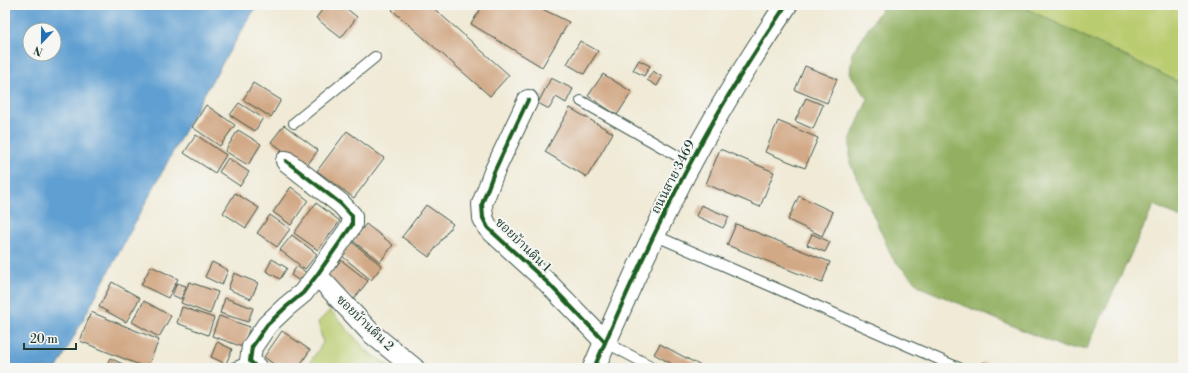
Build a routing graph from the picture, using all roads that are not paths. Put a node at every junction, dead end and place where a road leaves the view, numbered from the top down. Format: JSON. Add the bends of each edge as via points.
{"nodes":[{"id":1,"x":786,"y":5,"type":"edge"},
{"id":2,"x":375,"y":57,"type":"dead end"},
{"id":3,"x":528,"y":100,"type":"dead end"},
{"id":4,"x":580,"y":101,"type":"dead end"},
{"id":5,"x":294,"y":123,"type":"dead end"},
{"id":6,"x":286,"y":161,"type":"dead end"},
{"id":7,"x":690,"y":163,"type":"junction"},
{"id":8,"x":654,"y":235,"type":"junction"},
{"id":9,"x":317,"y":275,"type":"junction"},
{"id":10,"x":605,"y":342,"type":"junction"},
{"id":11,"x":247,"y":366,"type":"edge"},
{"id":12,"x":414,"y":368,"type":"edge"},
{"id":13,"x":594,"y":368,"type":"edge"},
{"id":14,"x":654,"y":368,"type":"edge"},
{"id":15,"x":958,"y":368,"type":"edge"}],
"edges":[{"from":1,"to":7,"type":"street","name":"ถนนสาย 3469","via":[[717,114]]},
{"from":2,"to":5,"type":"lane"},
{"from":3,"to":10,"type":"street","name":"ซอยบ้านดิน 1","via":[[494,172],[482,204],[483,218],[488,228],[548,283]]},
{"from":4,"to":7,"type":"lane"},
{"from":6,"to":9,"type":"street","via":[[341,204],[352,216],[352,224]]},
{"from":7,"to":8,"type":"street","name":"ถนนสาย 3469"},
{"from":8,"to":10,"type":"street","name":"ถนนสาย 3469"},
{"from":8,"to":15,"type":"lane"},
{"from":9,"to":11,"type":"street","via":[[303,293],[268,325],[252,347]]},
{"from":9,"to":12,"type":"street","name":"ซอยบ้านดิน 2","via":[[371,333]]},
{"from":10,"to":13,"type":"street","name":"ถนนสาย 3469"},
{"from":10,"to":14,"type":"lane"}]}
